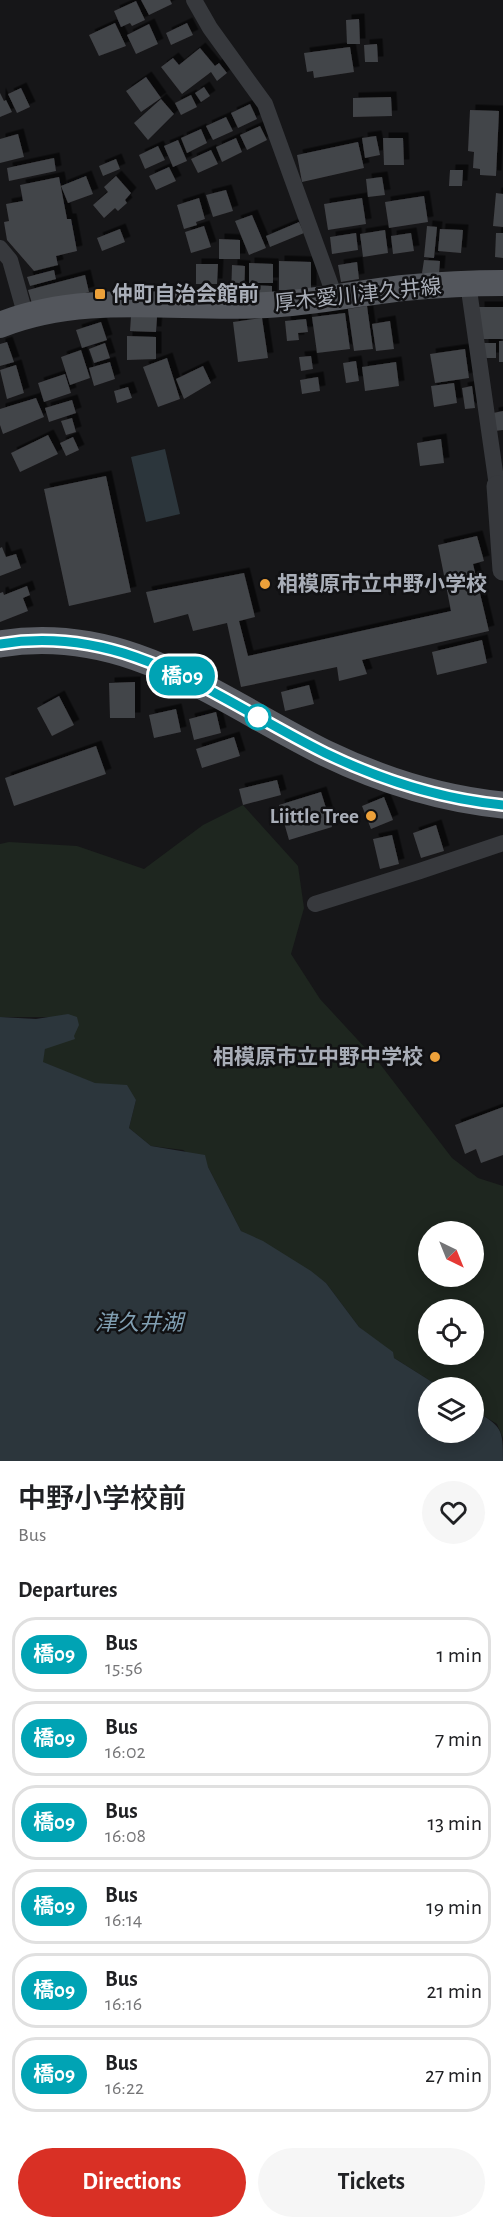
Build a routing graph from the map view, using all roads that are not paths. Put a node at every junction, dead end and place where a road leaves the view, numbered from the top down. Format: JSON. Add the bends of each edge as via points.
{"nodes":[{"id":1,"x":194,"y":0,"type":"edge"},
{"id":2,"x":0,"y":248,"type":"edge"},
{"id":3,"x":503,"y":283,"type":"edge"},
{"id":4,"x":468,"y":284,"type":"junction"},
{"id":5,"x":335,"y":297,"type":"junction"},
{"id":6,"x":26,"y":317,"type":"junction"},
{"id":7,"x":0,"y":325,"type":"edge"},
{"id":8,"x":500,"y":485,"type":"edge"},
{"id":9,"x":503,"y":570,"type":"edge"},
{"id":10,"x":0,"y":644,"type":"edge"},
{"id":11,"x":503,"y":805,"type":"edge"},
{"id":12,"x":503,"y":843,"type":"edge"},
{"id":13,"x":315,"y":904,"type":"dead end"}],
"edges":[{"from":1,"to":5,"type":"street","via":[[265,104]]},
{"from":2,"to":6,"type":"street","via":[[10,260]]},
{"from":3,"to":4,"type":"main road","name":"厚木愛川津久井線"},
{"from":4,"to":5,"type":"main road","name":"厚木愛川津久井線"},
{"from":4,"to":8,"type":"street"},
{"from":5,"to":6,"type":"main road","name":"厚木愛川津久井線","via":[[248,306],[104,304]]},
{"from":6,"to":7,"type":"main road","name":"厚木愛川津久井線"},
{"from":8,"to":9,"type":"street"},
{"from":10,"to":11,"type":"highway","via":[[69,641],[125,652],[169,669],[362,769],[443,795]]},
{"from":12,"to":13,"type":"street"}]}
